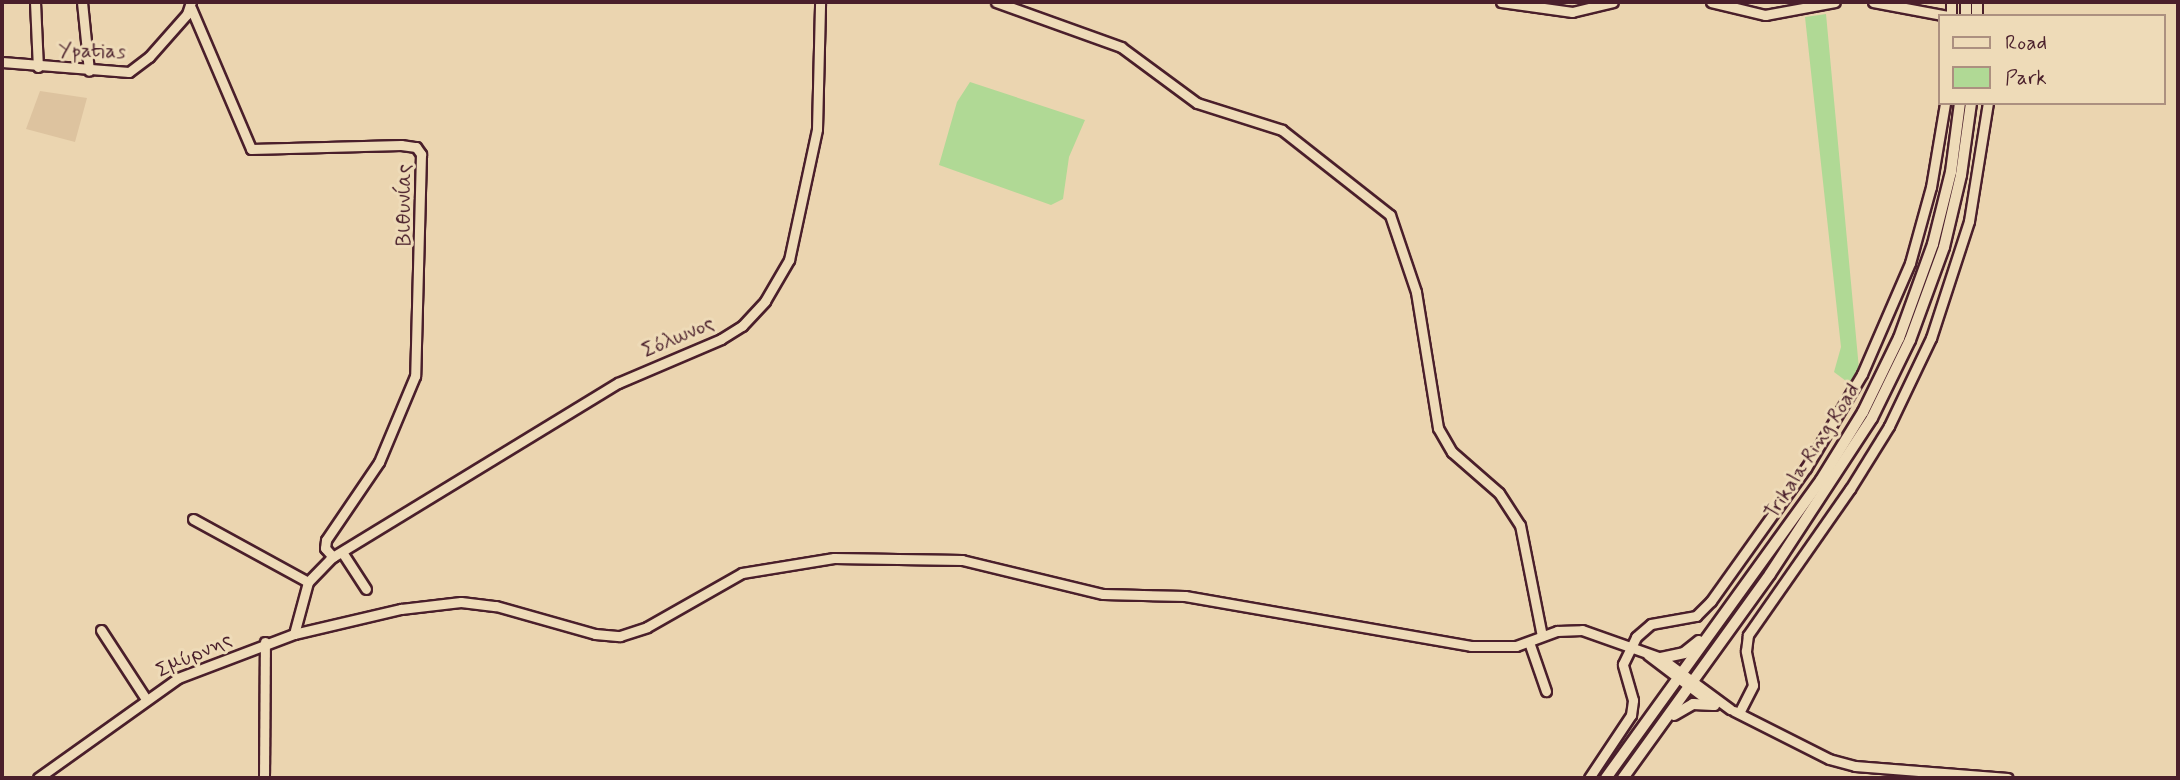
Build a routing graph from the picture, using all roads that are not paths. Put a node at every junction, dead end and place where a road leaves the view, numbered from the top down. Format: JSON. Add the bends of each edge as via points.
{"nodes":[{"id":1,"x":35,"y":2,"type":"edge"},
{"id":2,"x":82,"y":2,"type":"edge"},
{"id":3,"x":820,"y":2,"type":"edge"},
{"id":4,"x":996,"y":2,"type":"edge"},
{"id":5,"x":1501,"y":2,"type":"edge"},
{"id":6,"x":1613,"y":2,"type":"edge"},
{"id":7,"x":1711,"y":2,"type":"edge"},
{"id":8,"x":1835,"y":2,"type":"edge"},
{"id":9,"x":1872,"y":2,"type":"edge"},
{"id":10,"x":191,"y":5,"type":"edge"},
{"id":11,"x":1939,"y":14,"type":"edge"},
{"id":12,"x":2,"y":62,"type":"edge"},
{"id":13,"x":38,"y":66,"type":"junction"},
{"id":14,"x":89,"y":71,"type":"junction"},
{"id":15,"x":1945,"y":105,"type":"edge"},
{"id":16,"x":1960,"y":105,"type":"edge"},
{"id":17,"x":1972,"y":105,"type":"edge"},
{"id":18,"x":1988,"y":105,"type":"edge"},
{"id":19,"x":193,"y":519,"type":"dead end"},
{"id":20,"x":337,"y":554,"type":"junction"},
{"id":21,"x":308,"y":582,"type":"junction"},
{"id":22,"x":366,"y":589,"type":"dead end"},
{"id":23,"x":101,"y":630,"type":"dead end"},
{"id":24,"x":1710,"y":633,"type":"junction"},
{"id":25,"x":294,"y":634,"type":"junction"},
{"id":26,"x":1542,"y":635,"type":"junction"},
{"id":27,"x":265,"y":642,"type":"junction"},
{"id":28,"x":1529,"y":642,"type":"junction"},
{"id":29,"x":1630,"y":645,"type":"junction"},
{"id":30,"x":1646,"y":653,"type":"junction"},
{"id":31,"x":1661,"y":658,"type":"junction"},
{"id":32,"x":1679,"y":675,"type":"junction"},
{"id":33,"x":1691,"y":684,"type":"junction"},
{"id":34,"x":1546,"y":691,"type":"dead end"},
{"id":35,"x":146,"y":699,"type":"junction"},
{"id":36,"x":1713,"y":705,"type":"junction"},
{"id":37,"x":1734,"y":711,"type":"junction"},
{"id":38,"x":1659,"y":729,"type":"junction"},
{"id":39,"x":38,"y":778,"type":"edge"},
{"id":40,"x":264,"y":778,"type":"edge"},
{"id":41,"x":1589,"y":778,"type":"edge"},
{"id":42,"x":1606,"y":778,"type":"edge"},
{"id":43,"x":1623,"y":778,"type":"edge"},
{"id":44,"x":2008,"y":778,"type":"edge"}],
"edges":[{"from":1,"to":13,"type":"street"},
{"from":2,"to":14,"type":"street"},
{"from":3,"to":20,"type":"street","name":"Σόλωνος","via":[[817,129],[789,260],[765,301],[721,339],[606,390]]},
{"from":4,"to":26,"type":"street","via":[[1121,47],[1197,103],[1282,130],[1390,215],[1416,292],[1438,428],[1452,452],[1499,493],[1520,525]]},
{"from":5,"to":6,"type":"street","via":[[1572,12]]},
{"from":7,"to":8,"type":"street","via":[[1765,15]]},
{"from":9,"to":11,"type":"street"},
{"from":10,"to":14,"type":"street","name":"Ypatias","via":[[139,67],[120,73]]},
{"from":10,"to":20,"type":"street","name":"Βιθυνίας","via":[[251,149],[401,145],[416,147],[421,154],[417,367],[379,462],[326,540],[325,548]]},
{"from":12,"to":13,"type":"street","name":"Ypatias"},
{"from":13,"to":14,"type":"street","name":"Ypatias"},
{"from":15,"to":29,"type":"street","via":[[1933,180],[1910,263],[1857,384],[1788,495],[1706,607],[1688,619],[1651,624]]},
{"from":16,"to":24,"type":"main road","name":"Trikala Ring Road","via":[[1951,172],[1933,244],[1885,368],[1834,460]]},
{"from":17,"to":33,"type":"main road","name":"Trikala Ring Road","via":[[1944,247],[1895,374],[1850,456]]},
{"from":18,"to":37,"type":"street","via":[[1969,221],[1931,338],[1863,468],[1748,635],[1745,651],[1753,685]]},
{"from":19,"to":21,"type":"street"},
{"from":20,"to":21,"type":"street","name":"Σόλωνος"},
{"from":20,"to":22,"type":"street"},
{"from":21,"to":25,"type":"street"},
{"from":23,"to":35,"type":"street"},
{"from":24,"to":31,"type":"main road","via":[[1684,653]]},
{"from":24,"to":32,"type":"main road","name":"Trikala Ring Road"},
{"from":25,"to":27,"type":"street","name":"Σμύρνης"},
{"from":25,"to":28,"type":"street","name":"Σμύρνης","via":[[444,603],[484,604],[602,636],[620,636],[749,571],[834,558],[928,558],[971,562],[1103,594],[1185,596],[1427,641],[1498,647]]},
{"from":26,"to":28,"type":"street"},
{"from":26,"to":29,"type":"street","via":[[1578,629]]},
{"from":27,"to":35,"type":"street","name":"Σμύρνης","via":[[191,671]]},
{"from":27,"to":40,"type":"street"},
{"from":28,"to":34,"type":"street"},
{"from":29,"to":30,"type":"street"},
{"from":29,"to":41,"type":"street","via":[[1623,667],[1632,696],[1631,715]]},
{"from":30,"to":31,"type":"street"},
{"from":30,"to":32,"type":"street"},
{"from":31,"to":32,"type":"street"},
{"from":32,"to":33,"type":"street"},
{"from":32,"to":42,"type":"main road","name":"Trikala Ring Road"},
{"from":33,"to":36,"type":"street"},
{"from":33,"to":37,"type":"street"},
{"from":33,"to":38,"type":"main road","name":"Trikala Ring Road"},
{"from":35,"to":39,"type":"street","name":"Σμύρνης"},
{"from":36,"to":37,"type":"street"},
{"from":36,"to":38,"type":"main road","via":[[1688,705]]},
{"from":37,"to":44,"type":"street","via":[[1847,764]]},
{"from":38,"to":43,"type":"main road","name":"Trikala Ring Road"}]}
